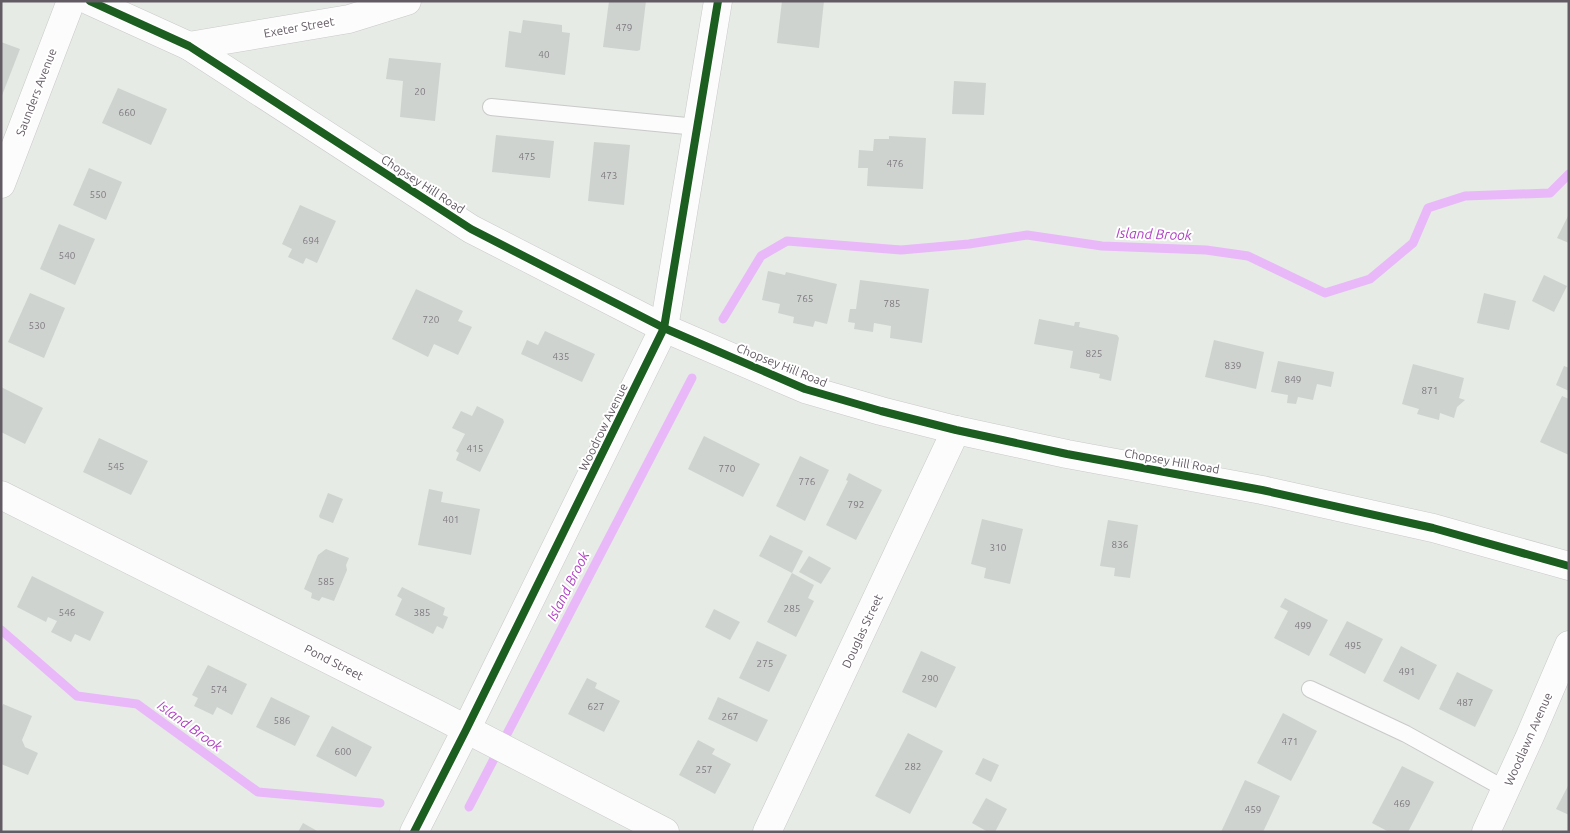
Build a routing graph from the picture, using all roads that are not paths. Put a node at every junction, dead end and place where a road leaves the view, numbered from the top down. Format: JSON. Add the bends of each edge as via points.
{"nodes":[{"id":1,"x":71,"y":1,"type":"edge"},
{"id":2,"x":90,"y":1,"type":"edge"},
{"id":3,"x":407,"y":1,"type":"edge"},
{"id":4,"x":718,"y":1,"type":"edge"},
{"id":5,"x":189,"y":46,"type":"junction"},
{"id":6,"x":491,"y":107,"type":"dead end"},
{"id":7,"x":697,"y":127,"type":"junction"},
{"id":8,"x":1,"y":184,"type":"edge"},
{"id":9,"x":664,"y":328,"type":"junction"},
{"id":10,"x":956,"y":430,"type":"junction"},
{"id":11,"x":1,"y":495,"type":"edge"},
{"id":12,"x":1569,"y":566,"type":"edge"},
{"id":13,"x":1569,"y":645,"type":"edge"},
{"id":14,"x":1310,"y":688,"type":"dead end"},
{"id":15,"x":466,"y":730,"type":"junction"},
{"id":16,"x":1506,"y":789,"type":"junction"},
{"id":17,"x":414,"y":832,"type":"edge"},
{"id":18,"x":665,"y":832,"type":"edge"},
{"id":19,"x":767,"y":832,"type":"edge"},
{"id":20,"x":1486,"y":832,"type":"edge"}],
"edges":[{"from":1,"to":8,"type":"street","name":"Saunders Avenue"},
{"from":2,"to":5,"type":"street","name":"Chopsey Hill Road"},
{"from":3,"to":5,"type":"street","name":"Exeter Street","via":[[349,19]]},
{"from":4,"to":7,"type":"street","name":"Woodrow Avenue"},
{"from":5,"to":9,"type":"street","name":"Chopsey Hill Road","via":[[470,229]]},
{"from":6,"to":7,"type":"lane"},
{"from":7,"to":9,"type":"street","name":"Woodrow Avenue"},
{"from":9,"to":10,"type":"street","name":"Chopsey Hill Road","via":[[805,389]]},
{"from":9,"to":15,"type":"street","name":"Woodrow Avenue"},
{"from":10,"to":12,"type":"street","name":"Chopsey Hill Road","via":[[1262,490],[1433,528]]},
{"from":10,"to":19,"type":"street","name":"Douglas Street"},
{"from":11,"to":15,"type":"street","name":"Pond Street"},
{"from":13,"to":16,"type":"street","name":"Woodlawn Avenue"},
{"from":14,"to":16,"type":"lane","via":[[1406,734]]},
{"from":15,"to":17,"type":"street","name":"Woodrow Avenue"},
{"from":15,"to":18,"type":"street","name":"Pond Street"},
{"from":16,"to":20,"type":"street","name":"Woodlawn Avenue"}]}
